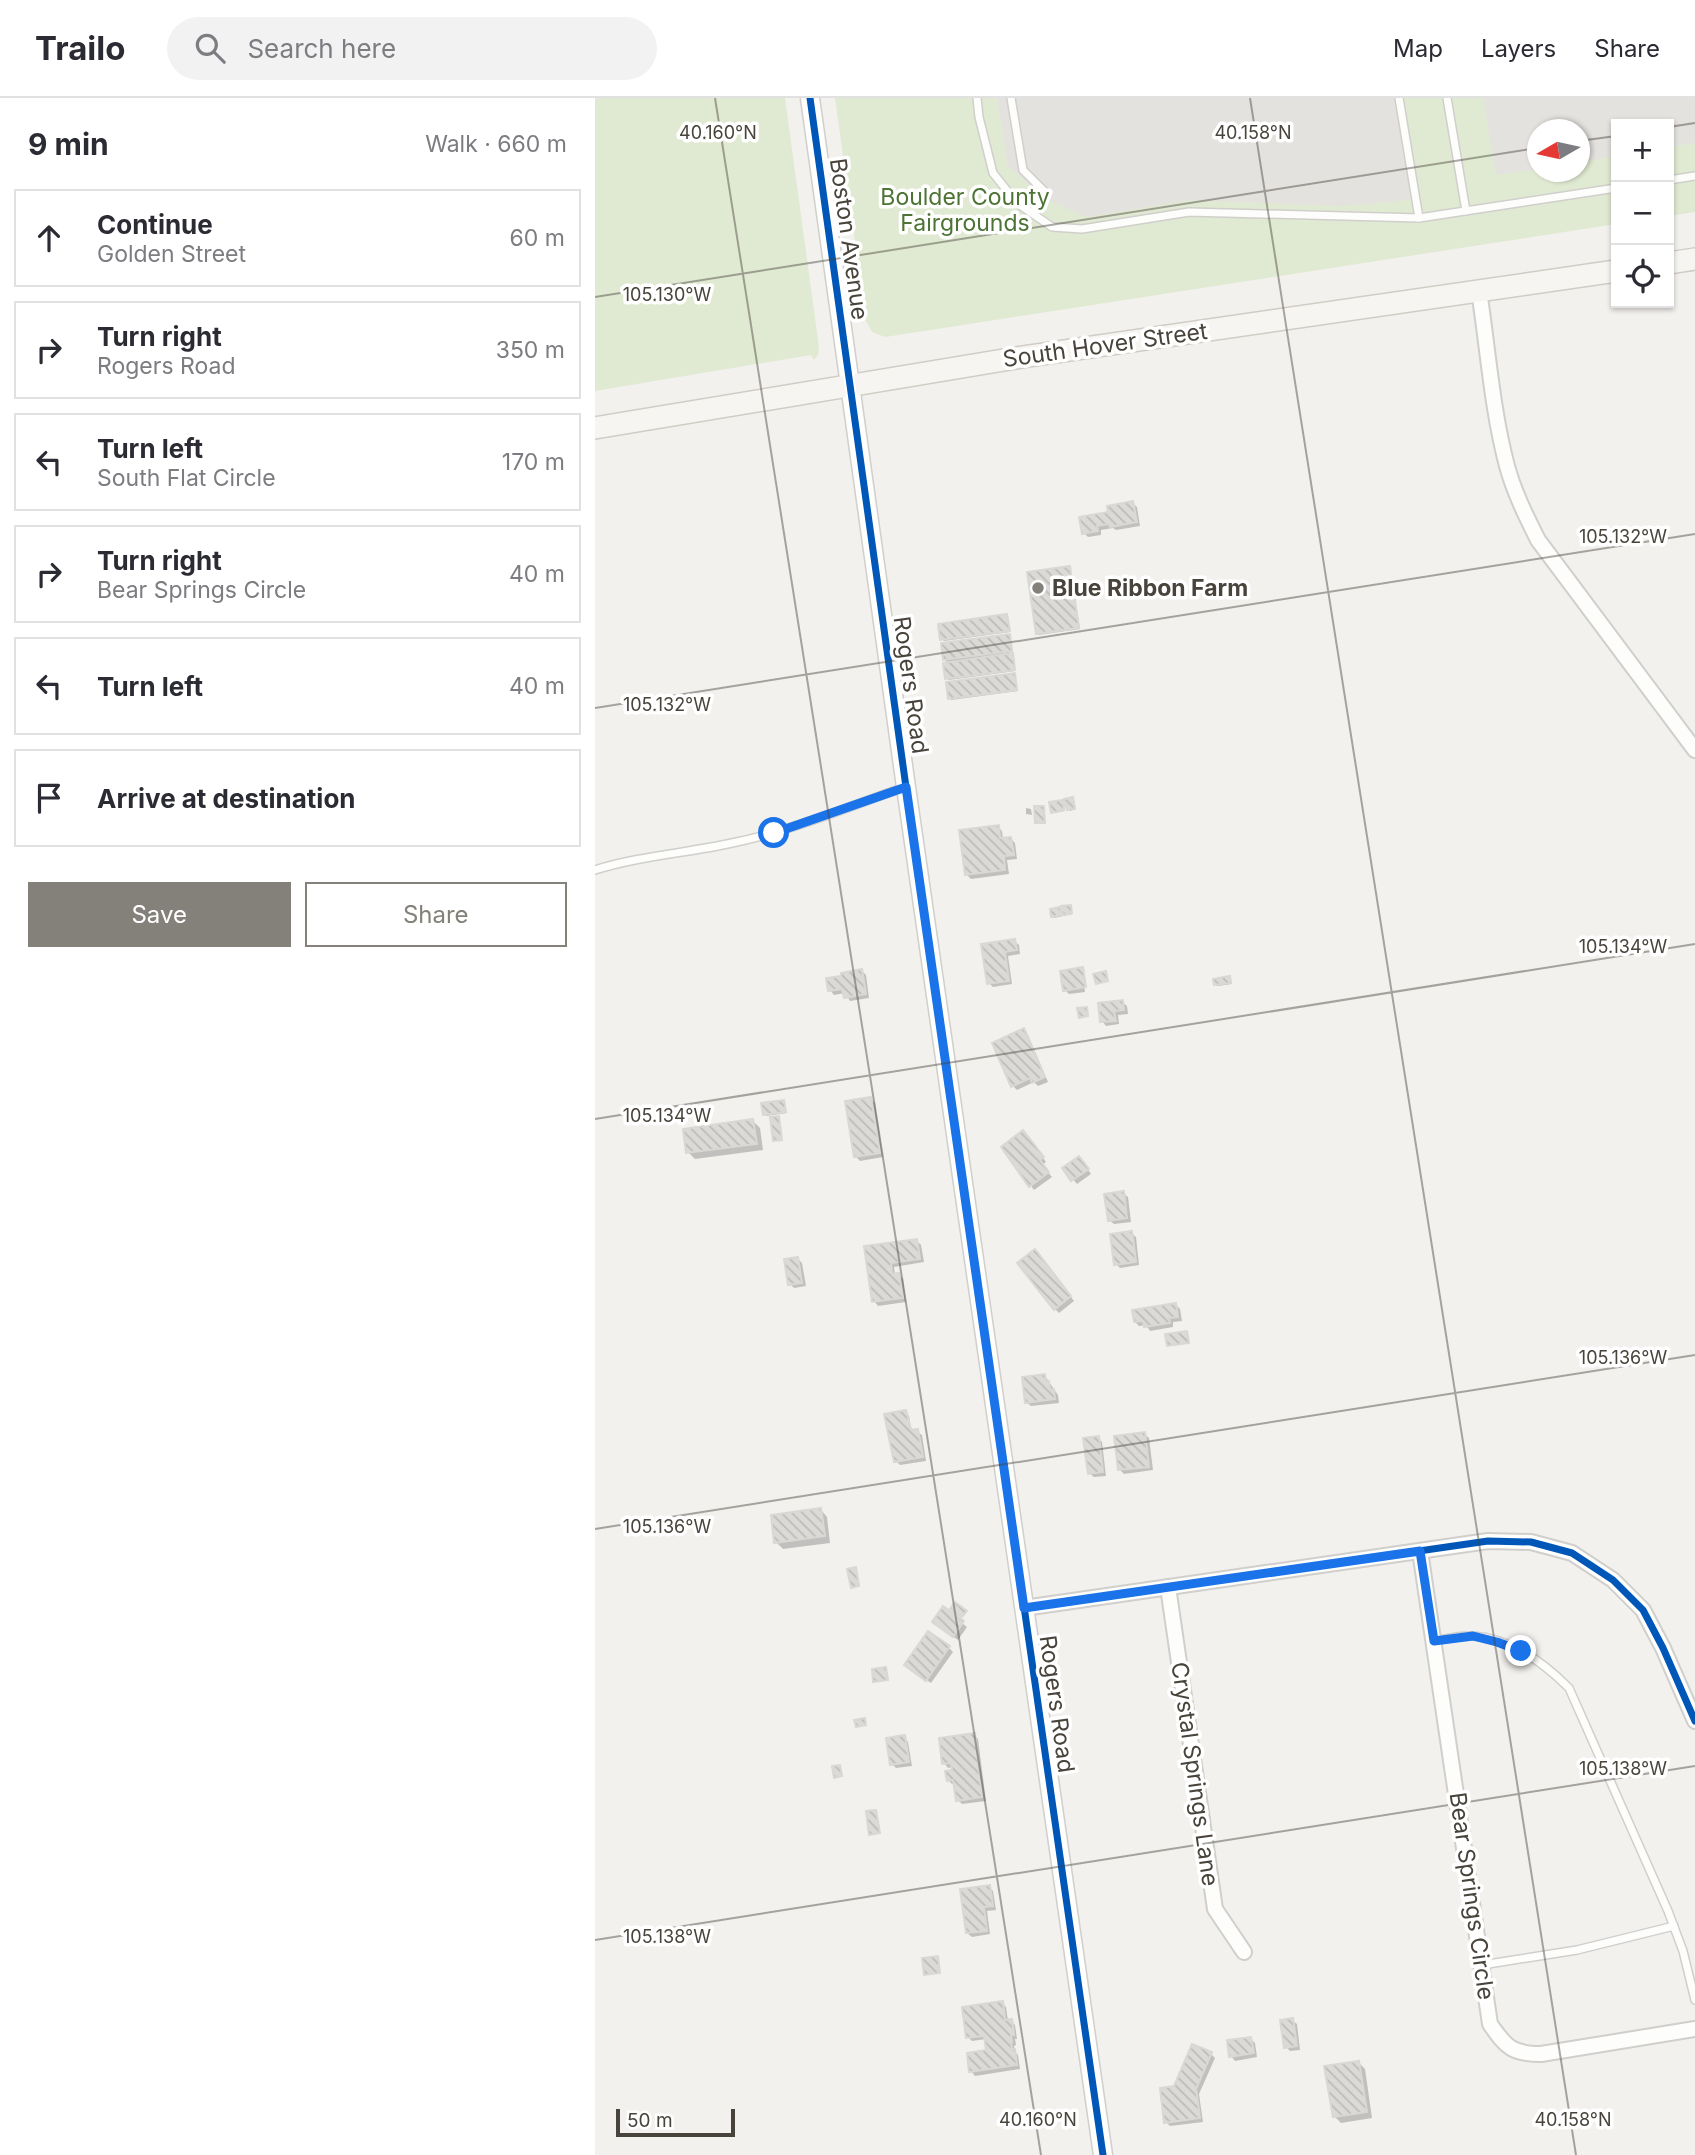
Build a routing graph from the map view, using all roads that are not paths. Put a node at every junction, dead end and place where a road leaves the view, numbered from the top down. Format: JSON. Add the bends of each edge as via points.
{"nodes":[{"id":1,"x":810,"y":98,"type":"edge"},
{"id":2,"x":977,"y":98,"type":"edge"},
{"id":3,"x":1011,"y":98,"type":"edge"},
{"id":4,"x":1399,"y":98,"type":"edge"},
{"id":5,"x":1447,"y":98,"type":"edge"},
{"id":6,"x":1695,"y":176,"type":"edge"},
{"id":7,"x":1674,"y":179,"type":"edge"},
{"id":8,"x":1611,"y":189,"type":"edge"},
{"id":9,"x":1466,"y":211,"type":"junction"},
{"id":10,"x":1032,"y":213,"type":"junction"},
{"id":11,"x":1419,"y":218,"type":"junction"},
{"id":12,"x":1695,"y":259,"type":"edge"},
{"id":13,"x":1674,"y":262,"type":"edge"},
{"id":14,"x":1611,"y":272,"type":"edge"},
{"id":15,"x":1479,"y":291,"type":"junction"},
{"id":16,"x":850,"y":385,"type":"junction"},
{"id":17,"x":595,"y":428,"type":"edge"},
{"id":18,"x":1695,"y":750,"type":"edge"},
{"id":19,"x":906,"y":787,"type":"junction"},
{"id":20,"x":595,"y":870,"type":"edge"},
{"id":21,"x":1420,"y":1551,"type":"junction"},
{"id":22,"x":1168,"y":1587,"type":"junction"},
{"id":23,"x":1024,"y":1608,"type":"junction"},
{"id":24,"x":1434,"y":1641,"type":"junction"},
{"id":25,"x":1695,"y":1721,"type":"edge"},
{"id":26,"x":1674,"y":1926,"type":"junction"},
{"id":27,"x":1244,"y":1952,"type":"dead end"},
{"id":28,"x":1482,"y":1965,"type":"junction"},
{"id":29,"x":1695,"y":2000,"type":"edge"},
{"id":30,"x":1695,"y":2029,"type":"edge"},
{"id":31,"x":1103,"y":2155,"type":"edge"}],
"edges":[{"from":1,"to":16,"type":"street","name":"Boston Avenue"},
{"from":2,"to":10,"type":"lane","via":[[993,173],[1017,203]]},
{"from":3,"to":10,"type":"lane","via":[[1023,170],[1045,192]]},
{"from":4,"to":11,"type":"lane"},
{"from":5,"to":9,"type":"lane"},
{"from":6,"to":7,"type":"lane"},
{"from":8,"to":9,"type":"lane"},
{"from":9,"to":11,"type":"lane"},
{"from":10,"to":11,"type":"lane","via":[[1052,227],[1082,229],[1189,212]]},
{"from":12,"to":13,"type":"main road"},
{"from":14,"to":15,"type":"main road","name":"South Hover Street"},
{"from":15,"to":16,"type":"main road","name":"South Hover Street"},
{"from":15,"to":18,"type":"street","via":[[1501,440],[1527,517],[1538,540]]},
{"from":16,"to":17,"type":"main road","name":"South Hover Street"},
{"from":16,"to":19,"type":"street","name":"Rogers Road"},
{"from":19,"to":20,"type":"lane","via":[[774,833]]},
{"from":19,"to":23,"type":"street","name":"Rogers Road"},
{"from":21,"to":22,"type":"street"},
{"from":21,"to":24,"type":"street","name":"Bear Springs Circle"},
{"from":21,"to":25,"type":"street","via":[[1488,1541],[1531,1542],[1573,1553],[1613,1580],[1643,1610]]},
{"from":22,"to":23,"type":"street"},
{"from":22,"to":27,"type":"street","name":"Crystal Springs Lane","via":[[1215,1909]]},
{"from":23,"to":31,"type":"street","name":"Rogers Road"},
{"from":24,"to":26,"type":"lane","via":[[1473,1636],[1497,1642],[1547,1666],[1569,1688]]},
{"from":24,"to":28,"type":"street","name":"Bear Springs Circle"},
{"from":26,"to":28,"type":"lane","via":[[1577,1950]]},
{"from":26,"to":29,"type":"lane"},
{"from":28,"to":30,"type":"street","name":"Bear Springs Circle","via":[[1490,2024],[1505,2045],[1522,2054]]}]}
